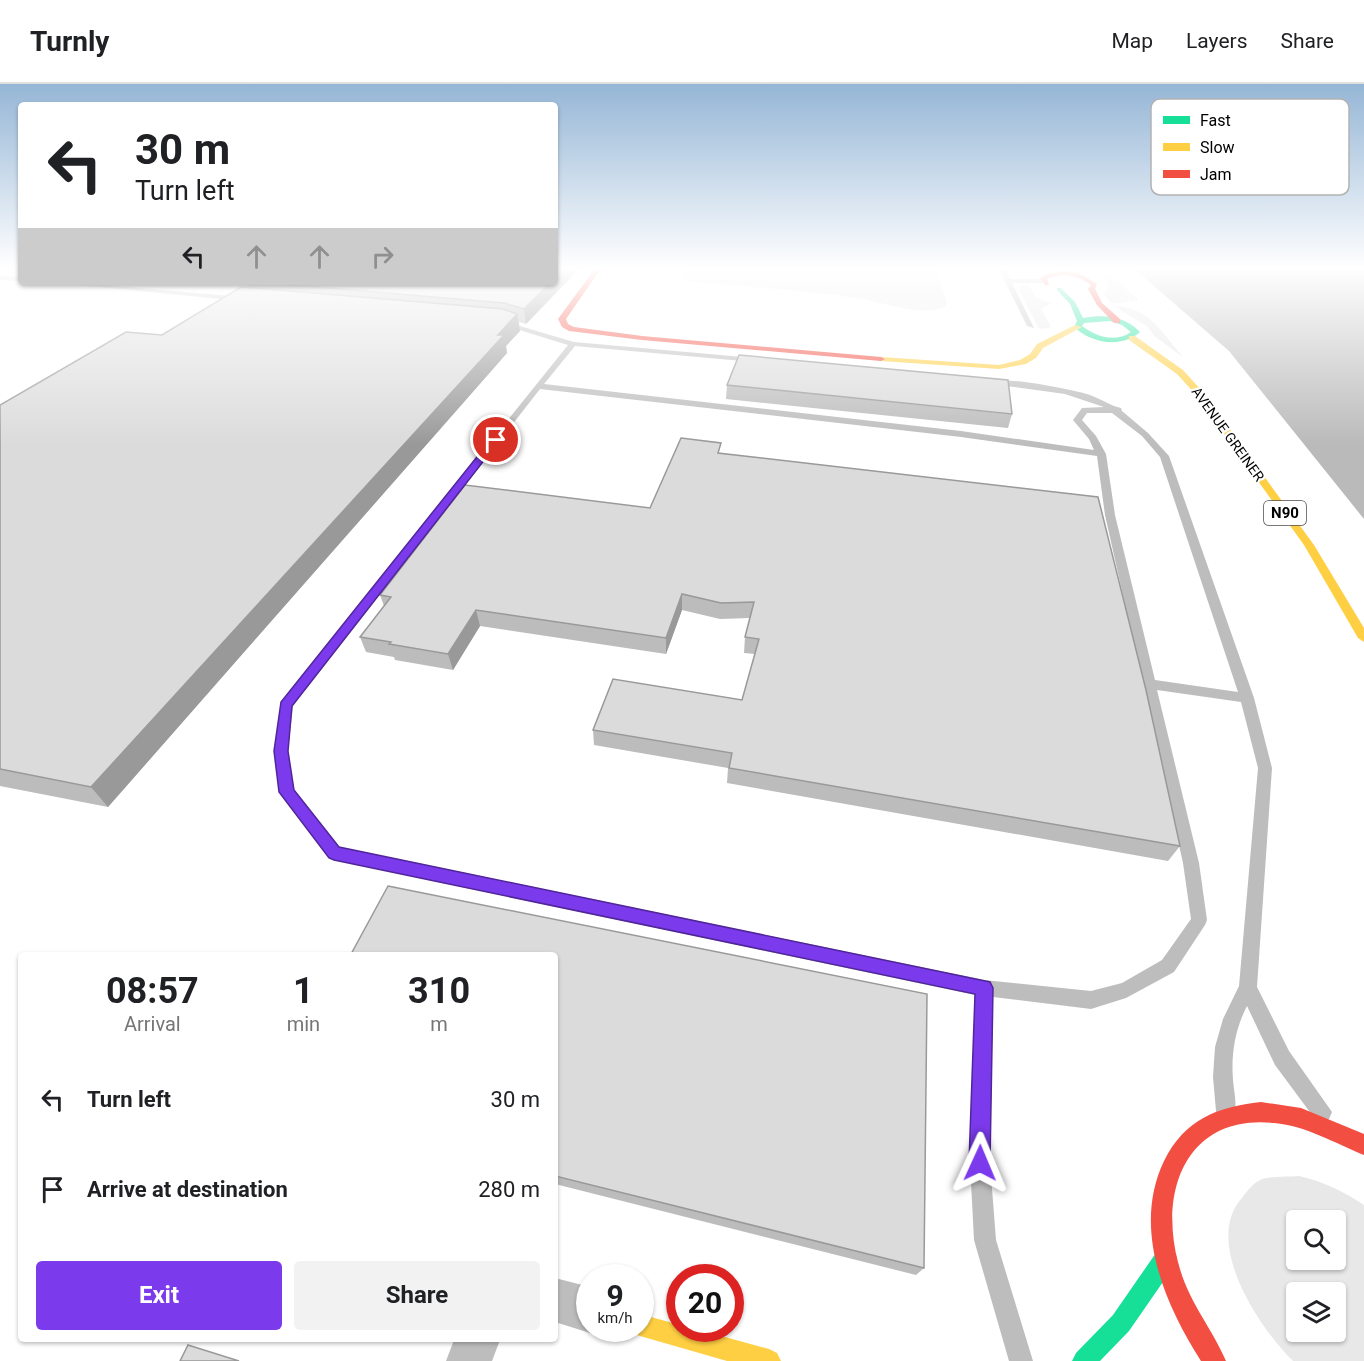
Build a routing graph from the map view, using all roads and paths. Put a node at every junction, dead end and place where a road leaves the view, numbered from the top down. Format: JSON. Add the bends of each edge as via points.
{"nodes":[{"id":1,"x":524,"y":327,"type":"edge"},
{"id":2,"x":568,"y":327,"type":"edge"},
{"id":3,"x":1075,"y":327,"type":"edge"},
{"id":4,"x":1081,"y":327,"type":"edge"},
{"id":5,"x":1129,"y":327,"type":"edge"},
{"id":6,"x":1100,"y":338,"type":"junction"},
{"id":7,"x":1125,"y":339,"type":"junction"},
{"id":8,"x":1050,"y":340,"type":"junction"},
{"id":9,"x":573,"y":344,"type":"junction"},
{"id":10,"x":762,"y":361,"type":"edge"},
{"id":11,"x":975,"y":380,"type":"edge"},
{"id":12,"x":538,"y":386,"type":"junction"},
{"id":13,"x":1118,"y":410,"type":"junction"},
{"id":14,"x":1101,"y":454,"type":"junction"},
{"id":15,"x":1364,"y":638,"type":"edge"},
{"id":16,"x":1148,"y":684,"type":"junction"},
{"id":17,"x":1247,"y":698,"type":"junction"},
{"id":18,"x":984,"y":988,"type":"junction"},
{"id":19,"x":1248,"y":988,"type":"junction"},
{"id":20,"x":1226,"y":1116,"type":"junction"},
{"id":21,"x":1339,"y":1132,"type":"junction"},
{"id":22,"x":1364,"y":1145,"type":"edge"},
{"id":23,"x":1166,"y":1258,"type":"junction"},
{"id":24,"x":558,"y":1301,"type":"edge"},
{"id":25,"x":576,"y":1306,"type":"edge"},
{"id":26,"x":654,"y":1328,"type":"edge"},
{"id":27,"x":476,"y":1342,"type":"edge"},
{"id":28,"x":469,"y":1361,"type":"edge"},
{"id":29,"x":769,"y":1361,"type":"edge"},
{"id":30,"x":1021,"y":1361,"type":"edge"},
{"id":31,"x":1084,"y":1361,"type":"edge"},
{"id":32,"x":1214,"y":1361,"type":"edge"}],
"edges":[{"from":1,"to":9,"type":"lane","via":[[547,338]]},
{"from":2,"to":8,"type":"main road","via":[[665,340],[973,367],[1023,362]]},
{"from":3,"to":8,"type":"main road"},
{"from":4,"to":6,"type":"main road","via":[[1085,333]]},
{"from":5,"to":7,"type":"main road","via":[[1135,335]]},
{"from":6,"to":7,"type":"main road"},
{"from":6,"to":8,"type":"main road"},
{"from":7,"to":15,"type":"main road","name":"AVENUE GREINER","number":"N90","via":[[1163,358],[1190,382],[1309,546]]},
{"from":9,"to":10,"type":"lane"},
{"from":9,"to":12,"type":"lane"},
{"from":11,"to":13,"type":"lane","via":[[1087,395]]},
{"from":12,"to":14,"type":"lane","via":[[937,430]]},
{"from":12,"to":18,"type":"lane","via":[[285,705],[281,751],[287,792],[334,853]]},
{"from":13,"to":14,"type":"lane","via":[[1085,410],[1077,420]]},
{"from":13,"to":17,"type":"lane","via":[[1144,431],[1164,456]]},
{"from":14,"to":16,"type":"lane","via":[[1110,515]]},
{"from":16,"to":17,"type":"lane"},
{"from":16,"to":18,"type":"lane","via":[[1191,863],[1199,920],[1168,966],[1126,990],[1091,1000]]},
{"from":17,"to":19,"type":"lane","via":[[1265,768]]},
{"from":18,"to":30,"type":"lane","via":[[980,1163],[985,1240]]},
{"from":19,"to":20,"type":"lane","via":[[1231,1014],[1220,1067]]},
{"from":19,"to":21,"type":"lane","via":[[1282,1058]]},
{"from":20,"to":21,"type":"main road","via":[[1260,1112],[1298,1117]]},
{"from":20,"to":23,"type":"main road","via":[[1193,1134],[1171,1164],[1161,1206]]},
{"from":21,"to":22,"type":"main road"},
{"from":23,"to":31,"type":"main road","via":[[1121,1323]]},
{"from":23,"to":32,"type":"main road","via":[[1192,1329]]},
{"from":24,"to":25,"type":"street"},
{"from":26,"to":29,"type":"main road"},
{"from":27,"to":28,"type":"street"}]}
